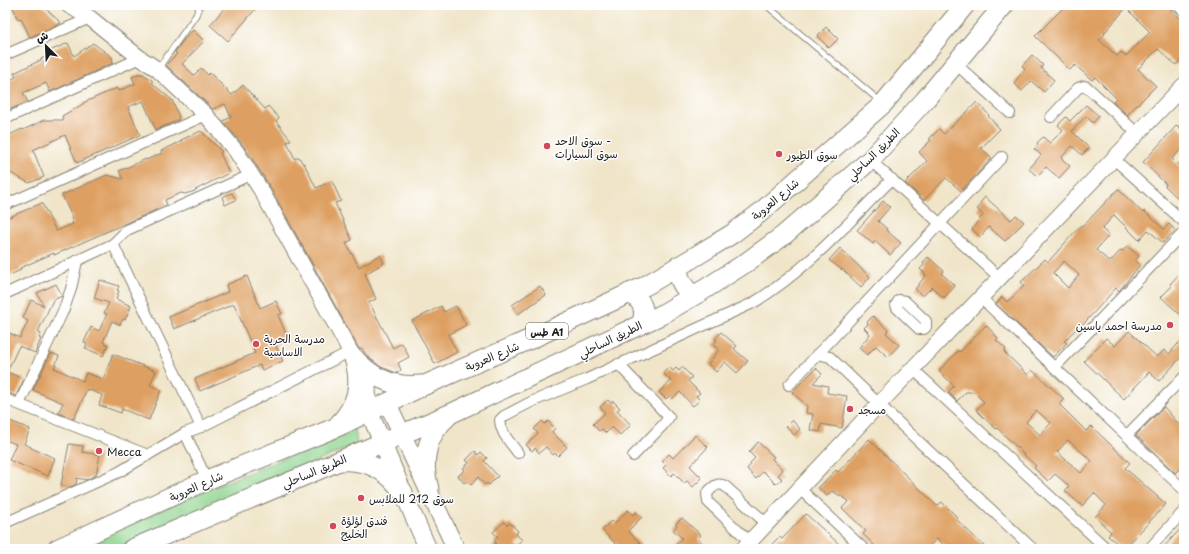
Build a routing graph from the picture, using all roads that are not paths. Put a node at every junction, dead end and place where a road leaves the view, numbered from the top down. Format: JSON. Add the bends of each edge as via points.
{"nodes":[{"id":1,"x":68,"y":5,"type":"edge"},
{"id":2,"x":200,"y":5,"type":"edge"},
{"id":3,"x":766,"y":5,"type":"edge"},
{"id":4,"x":965,"y":5,"type":"edge"},
{"id":5,"x":1004,"y":5,"type":"edge"},
{"id":6,"x":1177,"y":5,"type":"edge"},
{"id":7,"x":1184,"y":11,"type":"edge"},
{"id":8,"x":90,"y":18,"type":"junction"},
{"id":9,"x":5,"y":55,"type":"edge"},
{"id":10,"x":140,"y":58,"type":"junction"},
{"id":11,"x":956,"y":64,"type":"junction"},
{"id":12,"x":157,"y":69,"type":"junction"},
{"id":13,"x":1184,"y":86,"type":"edge"},
{"id":14,"x":883,"y":104,"type":"junction"},
{"id":15,"x":1010,"y":113,"type":"dead end"},
{"id":16,"x":206,"y":115,"type":"junction"},
{"id":17,"x":1051,"y":117,"type":"dead end"},
{"id":18,"x":5,"y":119,"type":"edge"},
{"id":19,"x":1138,"y":134,"type":"junction"},
{"id":20,"x":1002,"y":157,"type":"dead end"},
{"id":21,"x":1114,"y":159,"type":"junction"},
{"id":22,"x":870,"y":160,"type":"junction"},
{"id":23,"x":250,"y":174,"type":"junction"},
{"id":24,"x":892,"y":180,"type":"junction"},
{"id":25,"x":5,"y":204,"type":"edge"},
{"id":26,"x":1184,"y":222,"type":"edge"},
{"id":27,"x":940,"y":223,"type":"junction"},
{"id":28,"x":1184,"y":232,"type":"edge"},
{"id":29,"x":113,"y":244,"type":"junction"},
{"id":30,"x":77,"y":261,"type":"junction"},
{"id":31,"x":678,"y":266,"type":"junction"},
{"id":32,"x":1000,"y":278,"type":"junction"},
{"id":33,"x":629,"y":293,"type":"junction"},
{"id":34,"x":5,"y":294,"type":"edge"},
{"id":35,"x":694,"y":295,"type":"junction"},
{"id":36,"x":981,"y":298,"type":"junction"},
{"id":37,"x":640,"y":324,"type":"junction"},
{"id":38,"x":926,"y":328,"type":"dead end"},
{"id":39,"x":940,"y":341,"type":"junction"},
{"id":40,"x":352,"y":354,"type":"junction"},
{"id":41,"x":817,"y":354,"type":"junction"},
{"id":42,"x":618,"y":364,"type":"junction"},
{"id":43,"x":1055,"y":367,"type":"junction"},
{"id":44,"x":913,"y":369,"type":"junction"},
{"id":45,"x":1184,"y":377,"type":"edge"},
{"id":46,"x":425,"y":384,"type":"junction"},
{"id":47,"x":788,"y":385,"type":"dead end"},
{"id":48,"x":368,"y":386,"type":"junction"},
{"id":49,"x":5,"y":399,"type":"edge"},
{"id":50,"x":387,"y":402,"type":"junction"},
{"id":51,"x":19,"y":404,"type":"junction"},
{"id":52,"x":879,"y":404,"type":"junction"},
{"id":53,"x":369,"y":411,"type":"junction"},
{"id":54,"x":452,"y":413,"type":"junction"},
{"id":55,"x":201,"y":427,"type":"junction"},
{"id":56,"x":337,"y":427,"type":"junction"},
{"id":57,"x":185,"y":433,"type":"junction"},
{"id":58,"x":402,"y":434,"type":"junction"},
{"id":59,"x":1127,"y":435,"type":"junction"},
{"id":60,"x":383,"y":442,"type":"junction"},
{"id":61,"x":518,"y":453,"type":"dead end"},
{"id":62,"x":148,"y":455,"type":"junction"},
{"id":63,"x":633,"y":456,"type":"dead end"},
{"id":64,"x":337,"y":462,"type":"junction"},
{"id":65,"x":207,"y":480,"type":"junction"},
{"id":66,"x":429,"y":489,"type":"junction"},
{"id":67,"x":800,"y":489,"type":"junction"},
{"id":68,"x":1184,"y":490,"type":"edge"},
{"id":69,"x":403,"y":492,"type":"junction"},
{"id":70,"x":1184,"y":511,"type":"edge"},
{"id":71,"x":5,"y":523,"type":"edge"},
{"id":72,"x":766,"y":524,"type":"junction"},
{"id":73,"x":152,"y":545,"type":"edge"},
{"id":74,"x":746,"y":546,"type":"edge"},
{"id":75,"x":57,"y":549,"type":"edge"},
{"id":76,"x":132,"y":549,"type":"edge"},
{"id":77,"x":428,"y":549,"type":"edge"},
{"id":78,"x":456,"y":549,"type":"edge"},
{"id":79,"x":864,"y":549,"type":"edge"},
{"id":80,"x":1033,"y":549,"type":"edge"},
{"id":81,"x":1107,"y":549,"type":"edge"},
{"id":82,"x":1149,"y":549,"type":"edge"}],
"edges":[{"from":1,"to":8,"type":"street"},
{"from":2,"to":12,"type":"lane","via":[[196,15]]},
{"from":3,"to":14,"type":"lane"},
{"from":4,"to":14,"type":"highway","name":"شارع العروبة","number":"طس A1"},
{"from":5,"to":11,"type":"highway","name":"الطريق الساحلي"},
{"from":6,"to":7,"type":"street"},
{"from":8,"to":9,"type":"street"},
{"from":8,"to":10,"type":"street"},
{"from":10,"to":12,"type":"street"},
{"from":10,"to":18,"type":"street"},
{"from":11,"to":15,"type":"street"},
{"from":11,"to":22,"type":"highway","name":"الطريق الساحلي"},
{"from":12,"to":16,"type":"street"},
{"from":13,"to":19,"type":"street"},
{"from":14,"to":31,"type":"highway","name":"شارع العروبة","number":"طس A1","via":[[761,212],[732,234]]},
{"from":16,"to":23,"type":"street","via":[[236,151]]},
{"from":16,"to":25,"type":"street"},
{"from":17,"to":19,"type":"street","via":[[1078,88],[1084,86]]},
{"from":19,"to":21,"type":"street"},
{"from":20,"to":27,"type":"street"},
{"from":21,"to":26,"type":"street"},
{"from":21,"to":32,"type":"street"},
{"from":22,"to":24,"type":"street"},
{"from":22,"to":35,"type":"highway","name":"الطريق الساحلي","via":[[784,235]]},
{"from":23,"to":29,"type":"street","via":[[127,230]]},
{"from":23,"to":40,"type":"street"},
{"from":24,"to":27,"type":"street"},
{"from":24,"to":42,"type":"street","via":[[802,268],[769,293],[753,303]]},
{"from":27,"to":32,"type":"street"},
{"from":27,"to":41,"type":"street"},
{"from":28,"to":43,"type":"street"},
{"from":29,"to":30,"type":"street"},
{"from":29,"to":55,"type":"street"},
{"from":30,"to":34,"type":"street"},
{"from":30,"to":51,"type":"street","via":[[64,309]]},
{"from":31,"to":33,"type":"highway","name":"شارع العروبة","number":"طس A1"},
{"from":31,"to":35,"type":"highway","via":[[681,282],[688,292]]},
{"from":32,"to":36,"type":"street"},
{"from":33,"to":37,"type":"highway","via":[[642,305],[644,315]]},
{"from":33,"to":46,"type":"highway","name":"شارع العروبة","number":"طس A1"},
{"from":35,"to":37,"type":"highway","name":"الطريق الساحلي","via":[[661,315]]},
{"from":36,"to":39,"type":"street"},
{"from":36,"to":43,"type":"street"},
{"from":37,"to":54,"type":"highway","name":"الطريق الساحلي"},
{"from":38,"to":39,"type":"street"},
{"from":39,"to":44,"type":"street"},
{"from":40,"to":46,"type":"highway","via":[[362,366],[380,379],[402,385]]},
{"from":40,"to":48,"type":"street"},
{"from":40,"to":55,"type":"street"},
{"from":40,"to":56,"type":"highway","via":[[358,370],[357,395],[346,418]]},
{"from":41,"to":47,"type":"street"},
{"from":41,"to":52,"type":"street","via":[[830,357]]},
{"from":42,"to":61,"type":"street","via":[[504,416],[500,420],[500,427]]},
{"from":42,"to":63,"type":"street","via":[[669,417]]},
{"from":43,"to":59,"type":"street"},
{"from":44,"to":52,"type":"street"},
{"from":44,"to":81,"type":"street"},
{"from":45,"to":59,"type":"street"},
{"from":46,"to":50,"type":"highway","name":"شارع العروبة","number":"طس A1"},
{"from":48,"to":50,"type":"street"},
{"from":48,"to":53,"type":"street"},
{"from":49,"to":51,"type":"street"},
{"from":50,"to":53,"type":"highway","name":"شارع العروبة","number":"طس A1"},
{"from":50,"to":58,"type":"main road"},
{"from":51,"to":62,"type":"street"},
{"from":52,"to":67,"type":"street"},
{"from":52,"to":80,"type":"street"},
{"from":53,"to":56,"type":"highway","name":"شارع العروبة","number":"طس A1"},
{"from":53,"to":60,"type":"main road"},
{"from":54,"to":58,"type":"highway","name":"الطريق الساحلي"},
{"from":54,"to":66,"type":"highway","via":[[435,431],[425,453],[425,477]]},
{"from":55,"to":57,"type":"street"},
{"from":56,"to":65,"type":"highway","name":"شارع العروبة","number":"طس A1"},
{"from":57,"to":62,"type":"street"},
{"from":57,"to":65,"type":"street"},
{"from":58,"to":60,"type":"highway","name":"الطريق الساحلي"},
{"from":58,"to":66,"type":"main road"},
{"from":59,"to":68,"type":"street"},
{"from":60,"to":64,"type":"highway","name":"الطريق الساحلي"},
{"from":60,"to":69,"type":"main road"},
{"from":62,"to":71,"type":"street","via":[[120,472]]},
{"from":64,"to":69,"type":"highway","via":[[356,462],[375,467],[391,478]]},
{"from":64,"to":73,"type":"highway","name":"الطريق الساحلي"},
{"from":65,"to":75,"type":"highway","name":"شارع العروبة","number":"طس A1"},
{"from":66,"to":78,"type":"main road"},
{"from":67,"to":72,"type":"street"},
{"from":67,"to":79,"type":"street"},
{"from":69,"to":77,"type":"main road"},
{"from":70,"to":82,"type":"street"},
{"from":72,"to":74,"type":"street"},
{"from":72,"to":74,"type":"street","via":[[725,486],[715,485],[707,493],[708,502]]},
{"from":73,"to":76,"type":"highway","name":"الطريق الساحلي"}]}
